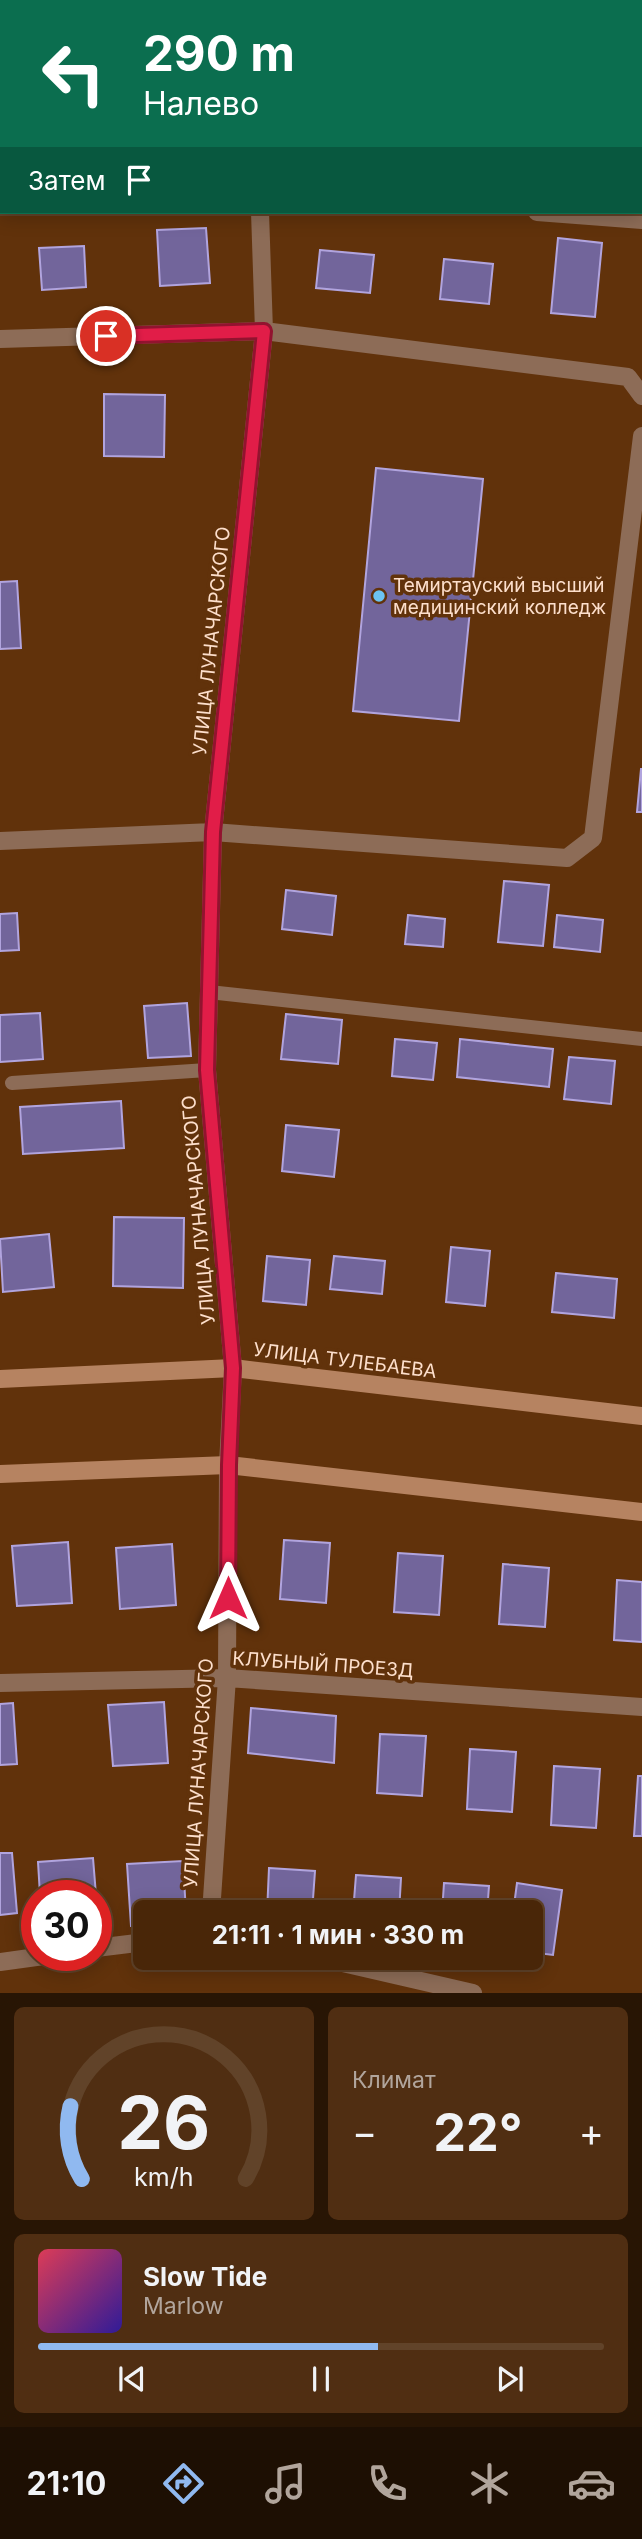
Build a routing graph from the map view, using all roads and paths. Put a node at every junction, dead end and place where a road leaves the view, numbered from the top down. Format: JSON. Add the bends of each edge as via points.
{"nodes":[{"id":1,"x":260,"y":214,"type":"edge"},
{"id":2,"x":563,"y":214,"type":"edge"},
{"id":3,"x":642,"y":220,"type":"edge"},
{"id":4,"x":264,"y":331,"type":"junction"},
{"id":5,"x":0,"y":340,"type":"edge"},
{"id":6,"x":642,"y":396,"type":"edge"},
{"id":7,"x":642,"y":436,"type":"edge"},
{"id":8,"x":213,"y":832,"type":"junction"},
{"id":9,"x":0,"y":841,"type":"edge"},
{"id":10,"x":209,"y":992,"type":"junction"},
{"id":11,"x":642,"y":1039,"type":"edge"},
{"id":12,"x":207,"y":1070,"type":"junction"},
{"id":13,"x":12,"y":1083,"type":"dead end"},
{"id":14,"x":233,"y":1368,"type":"junction"},
{"id":15,"x":0,"y":1379,"type":"edge"},
{"id":16,"x":642,"y":1416,"type":"edge"},
{"id":17,"x":229,"y":1465,"type":"junction"},
{"id":18,"x":0,"y":1474,"type":"edge"},
{"id":19,"x":642,"y":1511,"type":"edge"},
{"id":20,"x":227,"y":1678,"type":"junction"},
{"id":21,"x":0,"y":1683,"type":"edge"},
{"id":22,"x":642,"y":1707,"type":"edge"},
{"id":23,"x":212,"y":1900,"type":"edge"},
{"id":24,"x":133,"y":1943,"type":"edge"},
{"id":25,"x":112,"y":1946,"type":"edge"},
{"id":26,"x":21,"y":1959,"type":"edge"},
{"id":27,"x":0,"y":1962,"type":"edge"},
{"id":28,"x":373,"y":1970,"type":"edge"},
{"id":29,"x":473,"y":1993,"type":"edge"}],
"edges":[{"from":1,"to":4,"type":"street","name":"УЛИЦА ЛУНАЧАРСКОГО"},
{"from":2,"to":3,"type":"street"},
{"from":4,"to":5,"type":"street"},
{"from":4,"to":6,"type":"street","via":[[628,377]]},
{"from":4,"to":8,"type":"street","name":"УЛИЦА ЛУНАЧАРСКОГО"},
{"from":7,"to":8,"type":"street","via":[[593,838],[567,858]]},
{"from":8,"to":9,"type":"street"},
{"from":8,"to":10,"type":"street","name":"УЛИЦА ЛУНАЧАРСКОГО"},
{"from":10,"to":11,"type":"lane"},
{"from":10,"to":12,"type":"street","name":"УЛИЦА ЛУНАЧАРСКОГО"},
{"from":12,"to":13,"type":"lane"},
{"from":12,"to":14,"type":"street","name":"УЛИЦА ЛУНАЧАРСКОГО"},
{"from":14,"to":15,"type":"street","name":"УЛИЦА ТУЛЕБАЕВА"},
{"from":14,"to":16,"type":"street","name":"УЛИЦА ТУЛЕБАЕВА"},
{"from":14,"to":17,"type":"street","name":"УЛИЦА ЛУНАЧАРСКОГО"},
{"from":17,"to":18,"type":"street"},
{"from":17,"to":19,"type":"street"},
{"from":17,"to":20,"type":"street","name":"УЛИЦА ЛУНАЧАРСКОГО"},
{"from":20,"to":21,"type":"street","name":"КЛУБНЫЙ ПРОЕЗД"},
{"from":20,"to":22,"type":"street","name":"КЛУБНЫЙ ПРОЕЗД"},
{"from":20,"to":23,"type":"street","name":"УЛИЦА ЛУНАЧАРСКОГО"},
{"from":24,"to":25,"type":"street"},
{"from":26,"to":27,"type":"street"},
{"from":28,"to":29,"type":"street"}]}
